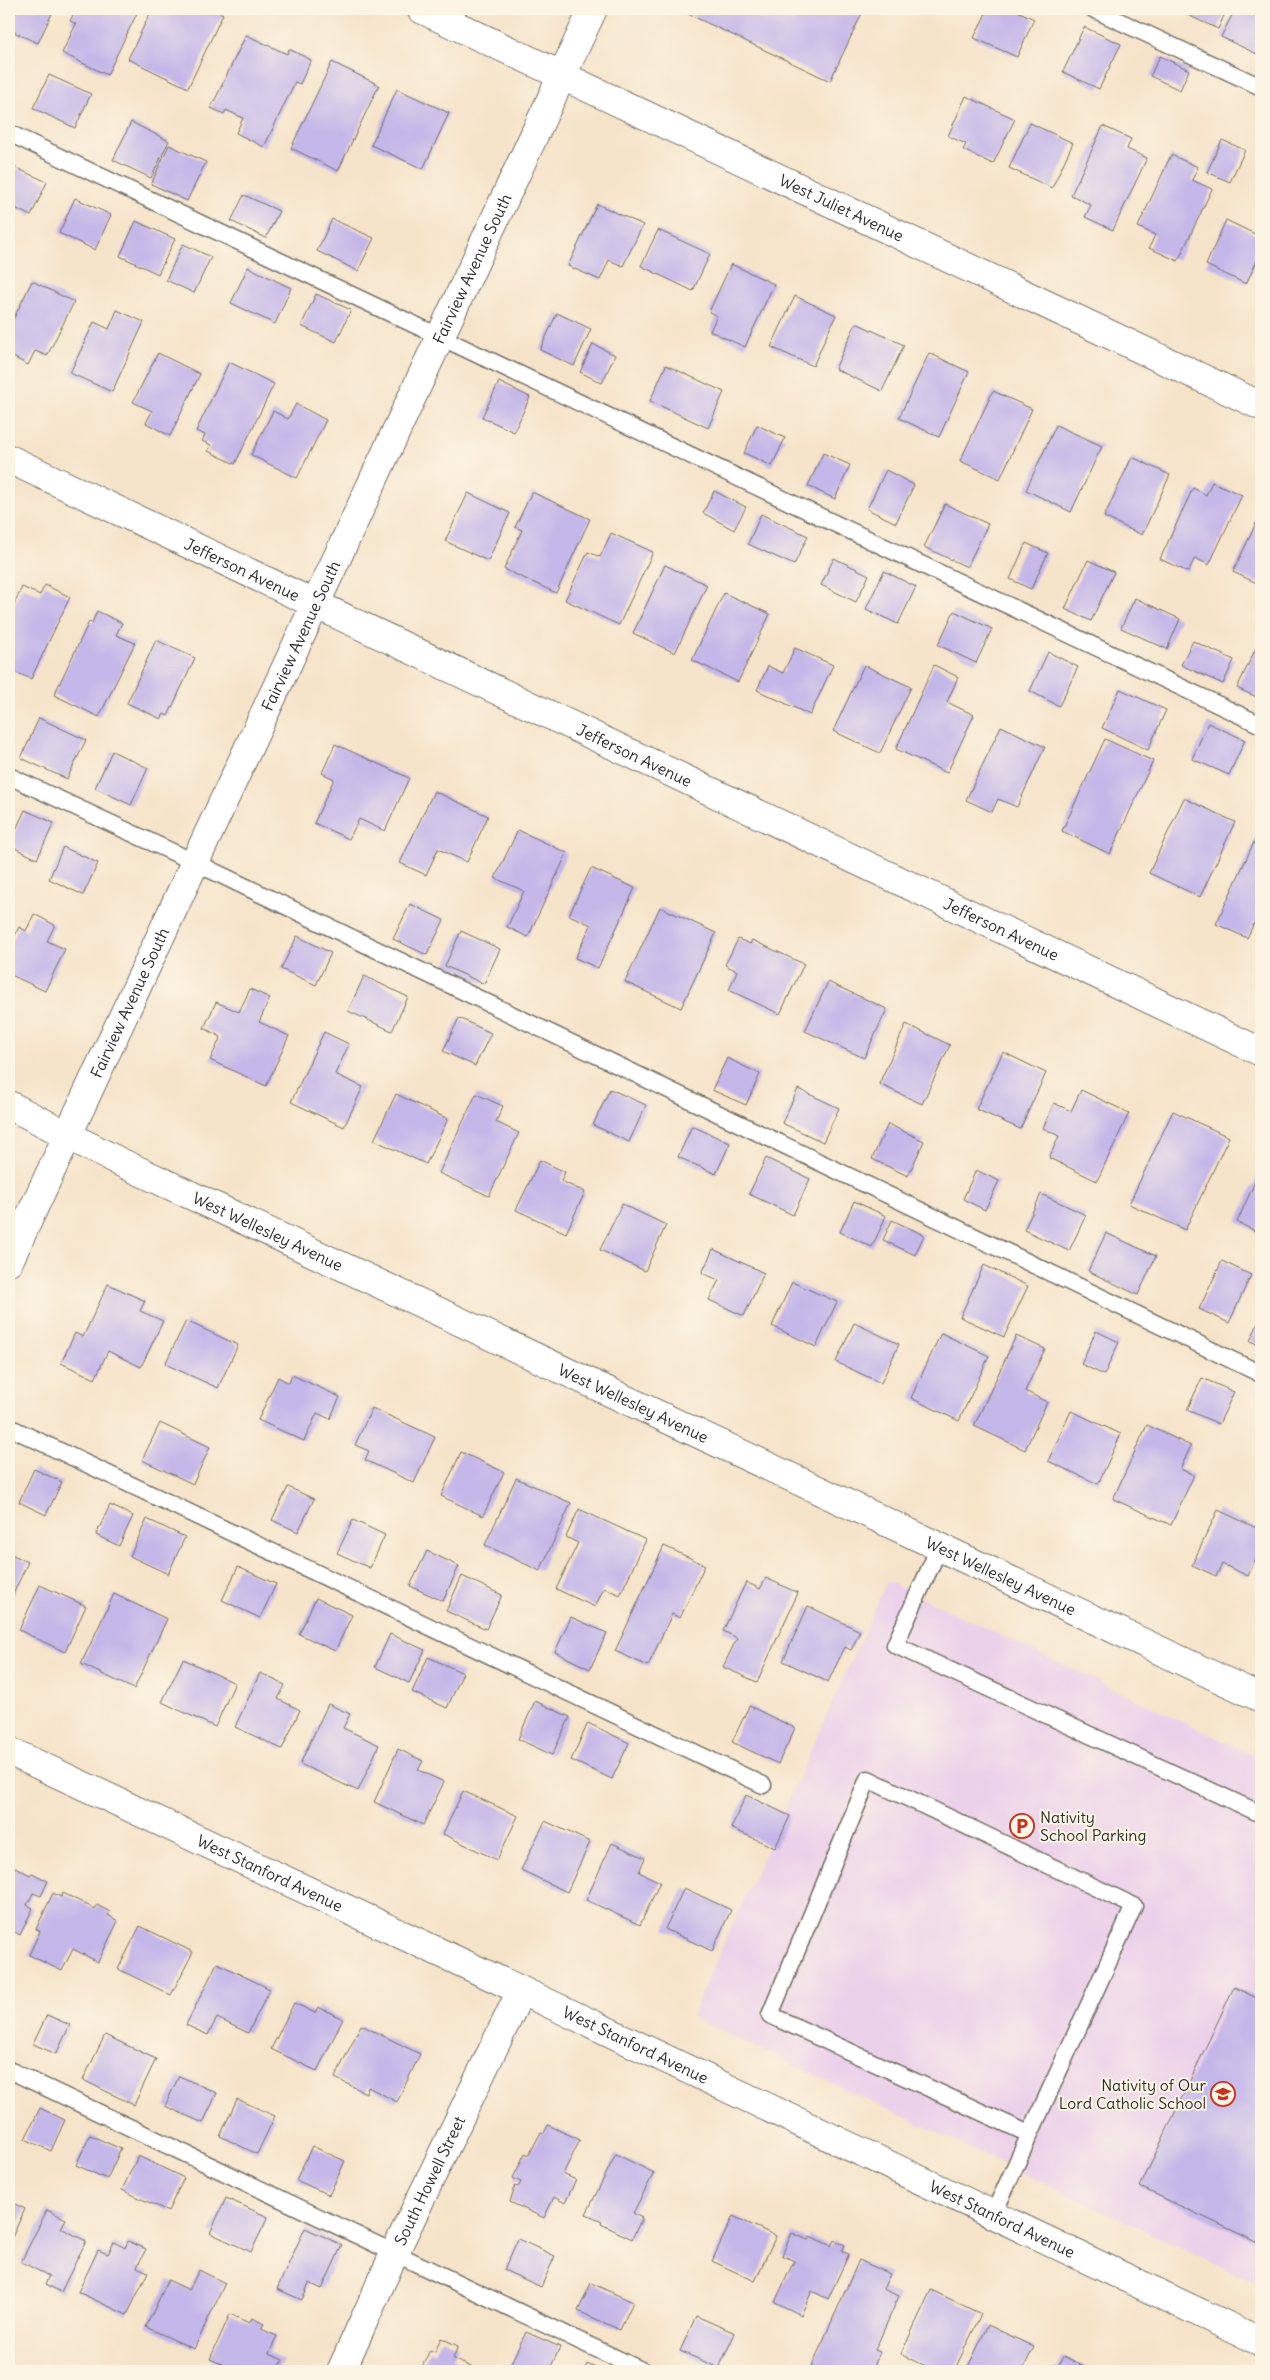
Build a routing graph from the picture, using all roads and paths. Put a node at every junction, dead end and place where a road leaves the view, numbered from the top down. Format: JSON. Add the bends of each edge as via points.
{"nodes":[{"id":1,"x":421,"y":9,"type":"edge"},
{"id":2,"x":593,"y":9,"type":"edge"},
{"id":3,"x":1093,"y":9,"type":"edge"},
{"id":4,"x":562,"y":74,"type":"junction"},
{"id":5,"x":1261,"y":88,"type":"edge"},
{"id":6,"x":9,"y":133,"type":"edge"},
{"id":7,"x":440,"y":336,"type":"junction"},
{"id":8,"x":1261,"y":406,"type":"edge"},
{"id":9,"x":9,"y":459,"type":"edge"},
{"id":10,"x":316,"y":604,"type":"junction"},
{"id":11,"x":1261,"y":725,"type":"edge"},
{"id":12,"x":9,"y":776,"type":"edge"},
{"id":13,"x":194,"y":862,"type":"junction"},
{"id":14,"x":1261,"y":1052,"type":"edge"},
{"id":15,"x":9,"y":1105,"type":"edge"},
{"id":16,"x":68,"y":1136,"type":"junction"},
{"id":17,"x":9,"y":1262,"type":"edge"},
{"id":18,"x":1261,"y":1374,"type":"edge"},
{"id":19,"x":9,"y":1427,"type":"edge"},
{"id":20,"x":939,"y":1548,"type":"junction"},
{"id":21,"x":1261,"y":1698,"type":"edge"},
{"id":22,"x":9,"y":1751,"type":"edge"},
{"id":23,"x":763,"y":1784,"type":"dead end"},
{"id":24,"x":1261,"y":1814,"type":"edge"},
{"id":25,"x":521,"y":1990,"type":"junction"},
{"id":26,"x":9,"y":2070,"type":"edge"},
{"id":27,"x":1029,"y":2134,"type":"junction"},
{"id":28,"x":994,"y":2215,"type":"junction"},
{"id":29,"x":394,"y":2254,"type":"junction"},
{"id":30,"x":1261,"y":2342,"type":"edge"},
{"id":31,"x":341,"y":2371,"type":"edge"},
{"id":32,"x":643,"y":2371,"type":"edge"}],
"edges":[{"from":1,"to":4,"type":"street","name":"West Juliet Avenue"},
{"from":2,"to":4,"type":"street","name":"Fairview Avenue South"},
{"from":3,"to":5,"type":"lane"},
{"from":4,"to":7,"type":"street","name":"Fairview Avenue South"},
{"from":4,"to":8,"type":"street","name":"West Juliet Avenue"},
{"from":6,"to":7,"type":"lane"},
{"from":7,"to":10,"type":"street","name":"Fairview Avenue South"},
{"from":7,"to":11,"type":"lane"},
{"from":9,"to":10,"type":"street","name":"Jefferson Avenue"},
{"from":10,"to":13,"type":"street","name":"Fairview Avenue South"},
{"from":10,"to":14,"type":"street","name":"Jefferson Avenue"},
{"from":12,"to":13,"type":"lane"},
{"from":13,"to":16,"type":"street","name":"Fairview Avenue South"},
{"from":13,"to":18,"type":"lane"},
{"from":15,"to":16,"type":"street","name":"West Wellesley Avenue"},
{"from":16,"to":17,"type":"street","name":"Fairview Avenue South"},
{"from":16,"to":20,"type":"street","name":"West Wellesley Avenue"},
{"from":19,"to":23,"type":"lane"},
{"from":20,"to":21,"type":"street","name":"West Wellesley Avenue"},
{"from":20,"to":24,"type":"lane","via":[[895,1645]]},
{"from":22,"to":25,"type":"street","name":"West Stanford Avenue"},
{"from":25,"to":28,"type":"street","name":"West Stanford Avenue"},
{"from":25,"to":29,"type":"street","name":"South Howell Street"},
{"from":26,"to":29,"type":"lane"},
{"from":27,"to":27,"type":"lane","via":[[1134,1906],[868,1779],[770,2015]]},
{"from":27,"to":28,"type":"lane"},
{"from":28,"to":30,"type":"street","name":"West Stanford Avenue"},
{"from":29,"to":31,"type":"street","name":"South Howell Street"},
{"from":29,"to":32,"type":"lane"}]}
